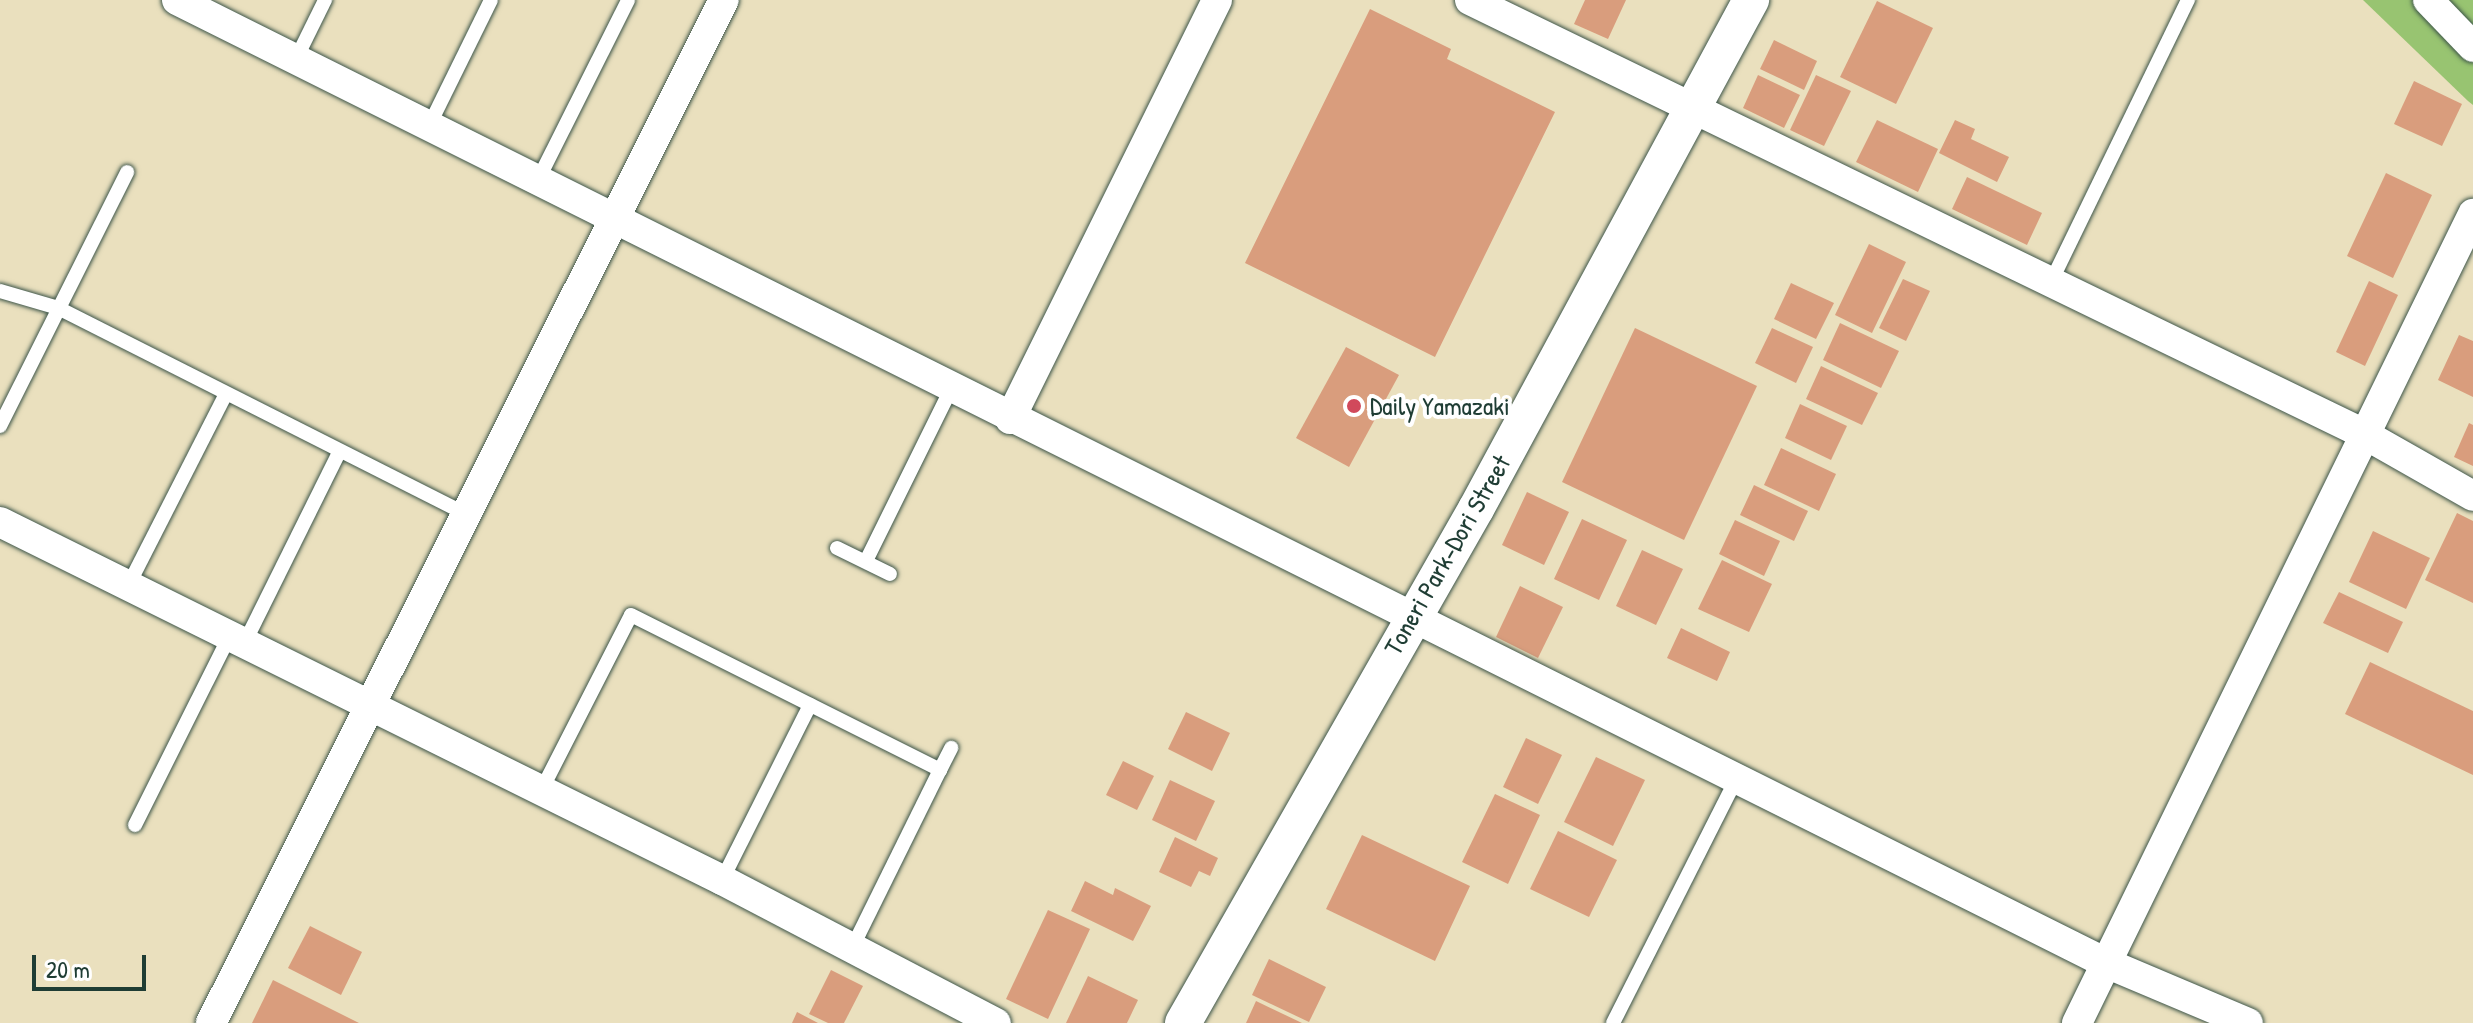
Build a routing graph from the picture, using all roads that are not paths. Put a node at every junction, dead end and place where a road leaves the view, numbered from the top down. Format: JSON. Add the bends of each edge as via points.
{"nodes":[{"id":1,"x":177,"y":0,"type":"edge"},
{"id":2,"x":325,"y":0,"type":"edge"},
{"id":3,"x":491,"y":0,"type":"edge"},
{"id":4,"x":628,"y":0,"type":"edge"},
{"id":5,"x":724,"y":0,"type":"edge"},
{"id":6,"x":1217,"y":0,"type":"edge"},
{"id":7,"x":1470,"y":0,"type":"edge"},
{"id":8,"x":1751,"y":0,"type":"edge"},
{"id":9,"x":2188,"y":0,"type":"edge"},
{"id":10,"x":2428,"y":0,"type":"edge"},
{"id":11,"x":2473,"y":47,"type":"edge"},
{"id":12,"x":296,"y":59,"type":"junction"},
{"id":13,"x":1692,"y":109,"type":"junction"},
{"id":14,"x":429,"y":126,"type":"junction"},
{"id":15,"x":127,"y":172,"type":"dead end"},
{"id":16,"x":538,"y":180,"type":"junction"},
{"id":17,"x":2473,"y":214,"type":"edge"},
{"id":18,"x":614,"y":221,"type":"junction"},
{"id":19,"x":2051,"y":282,"type":"junction"},
{"id":20,"x":0,"y":291,"type":"edge"},
{"id":21,"x":58,"y":308,"type":"junction"},
{"id":22,"x":951,"y":389,"type":"junction"},
{"id":23,"x":226,"y":394,"type":"junction"},
{"id":24,"x":1010,"y":419,"type":"junction"},
{"id":25,"x":0,"y":426,"type":"edge"},
{"id":26,"x":2364,"y":434,"type":"junction"},
{"id":27,"x":339,"y":453,"type":"junction"},
{"id":28,"x":2473,"y":496,"type":"edge"},
{"id":29,"x":464,"y":513,"type":"junction"},
{"id":30,"x":0,"y":522,"type":"edge"},
{"id":31,"x":837,"y":548,"type":"dead end"},
{"id":32,"x":866,"y":561,"type":"junction"},
{"id":33,"x":890,"y":574,"type":"dead end"},
{"id":34,"x":128,"y":587,"type":"junction"},
{"id":35,"x":1412,"y":617,"type":"junction"},
{"id":36,"x":236,"y":640,"type":"junction"},
{"id":37,"x":367,"y":705,"type":"junction"},
{"id":38,"x":810,"y":705,"type":"junction"},
{"id":39,"x":951,"y":748,"type":"dead end"},
{"id":40,"x":940,"y":770,"type":"junction"},
{"id":41,"x":1737,"y":777,"type":"junction"},
{"id":42,"x":542,"y":789,"type":"junction"},
{"id":43,"x":135,"y":825,"type":"dead end"},
{"id":44,"x":722,"y":880,"type":"junction"},
{"id":45,"x":853,"y":946,"type":"junction"},
{"id":46,"x":2106,"y":963,"type":"junction"},
{"id":47,"x":211,"y":1023,"type":"edge"},
{"id":48,"x":996,"y":1023,"type":"edge"},
{"id":49,"x":1183,"y":1023,"type":"edge"},
{"id":50,"x":1613,"y":1023,"type":"edge"},
{"id":51,"x":2077,"y":1023,"type":"edge"},
{"id":52,"x":2248,"y":1023,"type":"edge"}],
"edges":[{"from":1,"to":12,"type":"street"},
{"from":2,"to":12,"type":"lane"},
{"from":3,"to":14,"type":"lane"},
{"from":4,"to":16,"type":"lane"},
{"from":5,"to":18,"type":"street"},
{"from":6,"to":24,"type":"street"},
{"from":7,"to":13,"type":"street"},
{"from":8,"to":13,"type":"street","name":"Toneri Park-Dori Street"},
{"from":9,"to":19,"type":"lane"},
{"from":10,"to":11,"type":"street"},
{"from":12,"to":14,"type":"street"},
{"from":13,"to":19,"type":"street"},
{"from":13,"to":35,"type":"street","name":"Toneri Park-Dori Street"},
{"from":14,"to":16,"type":"street"},
{"from":15,"to":21,"type":"lane"},
{"from":16,"to":18,"type":"street"},
{"from":17,"to":26,"type":"street"},
{"from":18,"to":22,"type":"street"},
{"from":18,"to":29,"type":"street"},
{"from":19,"to":26,"type":"street"},
{"from":20,"to":21,"type":"lane"},
{"from":21,"to":23,"type":"lane"},
{"from":21,"to":25,"type":"lane"},
{"from":22,"to":24,"type":"street"},
{"from":22,"to":32,"type":"lane"},
{"from":23,"to":27,"type":"lane"},
{"from":23,"to":34,"type":"lane"},
{"from":24,"to":35,"type":"street"},
{"from":26,"to":28,"type":"street"},
{"from":26,"to":46,"type":"street"},
{"from":27,"to":29,"type":"lane"},
{"from":27,"to":36,"type":"lane"},
{"from":29,"to":37,"type":"street"},
{"from":30,"to":34,"type":"street"},
{"from":31,"to":32,"type":"lane"},
{"from":32,"to":33,"type":"lane"},
{"from":34,"to":36,"type":"street"},
{"from":35,"to":41,"type":"street"},
{"from":35,"to":49,"type":"street","name":"Toneri Park-Dori Street"},
{"from":36,"to":37,"type":"street"},
{"from":36,"to":43,"type":"lane"},
{"from":37,"to":42,"type":"street"},
{"from":37,"to":47,"type":"street"},
{"from":38,"to":40,"type":"lane"},
{"from":38,"to":42,"type":"lane","via":[[631,615]]},
{"from":38,"to":44,"type":"lane"},
{"from":39,"to":40,"type":"lane"},
{"from":40,"to":45,"type":"lane"},
{"from":41,"to":46,"type":"street"},
{"from":41,"to":50,"type":"lane"},
{"from":42,"to":44,"type":"street"},
{"from":44,"to":45,"type":"street"},
{"from":45,"to":48,"type":"street"},
{"from":46,"to":51,"type":"street"},
{"from":46,"to":52,"type":"street"}]}
